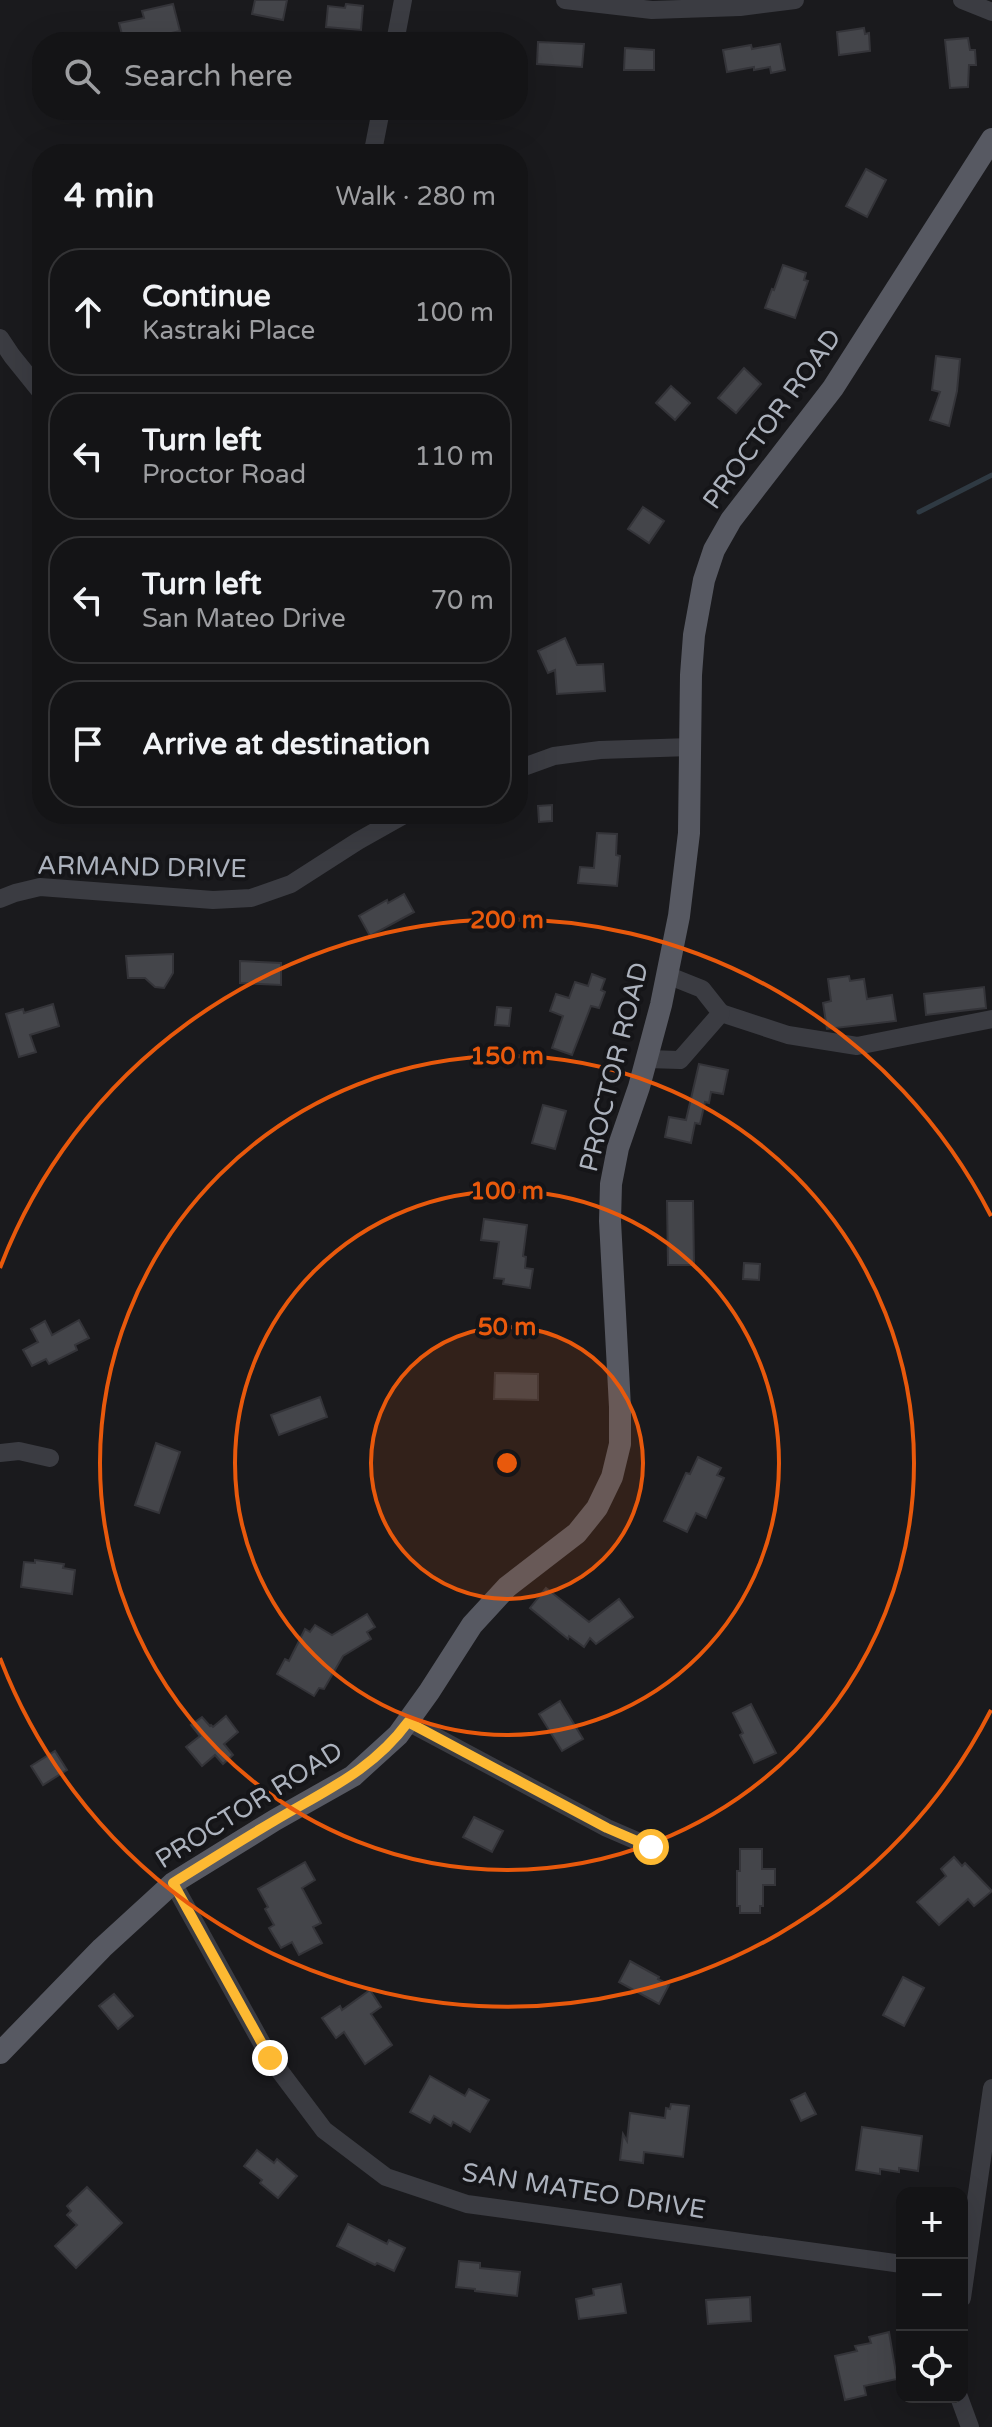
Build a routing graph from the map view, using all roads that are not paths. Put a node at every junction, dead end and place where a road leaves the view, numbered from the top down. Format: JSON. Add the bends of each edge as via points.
{"nodes":[{"id":1,"x":403,"y":0,"type":"edge"},
{"id":2,"x":565,"y":0,"type":"edge"},
{"id":3,"x":795,"y":0,"type":"edge"},
{"id":4,"x":962,"y":0,"type":"edge"},
{"id":5,"x":992,"y":12,"type":"edge"},
{"id":6,"x":397,"y":32,"type":"edge"},
{"id":7,"x":379,"y":120,"type":"edge"},
{"id":8,"x":991,"y":143,"type":"edge"},
{"id":9,"x":374,"y":144,"type":"edge"},
{"id":10,"x":0,"y":338,"type":"edge"},
{"id":11,"x":32,"y":381,"type":"edge"},
{"id":12,"x":690,"y":747,"type":"junction"},
{"id":13,"x":528,"y":765,"type":"edge"},
{"id":14,"x":388,"y":824,"type":"edge"},
{"id":15,"x":0,"y":899,"type":"edge"},
{"id":16,"x":667,"y":975,"type":"junction"},
{"id":17,"x":721,"y":1013,"type":"junction"},
{"id":18,"x":992,"y":1019,"type":"edge"},
{"id":19,"x":647,"y":1059,"type":"junction"},
{"id":20,"x":0,"y":1453,"type":"edge"},
{"id":21,"x":50,"y":1458,"type":"dead end"},
{"id":22,"x":408,"y":1722,"type":"junction"},
{"id":23,"x":651,"y":1847,"type":"dead end"},
{"id":24,"x":173,"y":1883,"type":"junction"},
{"id":25,"x":0,"y":2053,"type":"edge"},
{"id":26,"x":992,"y":2088,"type":"edge"},
{"id":27,"x":966,"y":2259,"type":"edge"},
{"id":28,"x":896,"y":2263,"type":"edge"},
{"id":29,"x":961,"y":2403,"type":"edge"},
{"id":30,"x":970,"y":2427,"type":"edge"}],
"edges":[{"from":1,"to":6,"type":"street"},
{"from":2,"to":3,"type":"street","via":[[652,10]]},
{"from":4,"to":5,"type":"street"},
{"from":7,"to":9,"type":"street"},
{"from":8,"to":12,"type":"main road","name":"PROCTOR ROAD","via":[[833,388],[731,520],[714,550],[694,635]]},
{"from":10,"to":11,"type":"street"},
{"from":12,"to":13,"type":"street","via":[[600,750]]},
{"from":12,"to":16,"type":"main road","name":"PROCTOR ROAD","via":[[689,833]]},
{"from":14,"to":15,"type":"street","name":"ARMAND DRIVE","via":[[291,884],[251,898],[40,887]]},
{"from":16,"to":17,"type":"street","via":[[702,989]]},
{"from":16,"to":19,"type":"main road","name":"PROCTOR ROAD"},
{"from":17,"to":18,"type":"street","via":[[788,1035],[857,1046]]},
{"from":17,"to":19,"type":"street","via":[[680,1060]]},
{"from":19,"to":22,"type":"main road","name":"PROCTOR ROAD","via":[[611,1184],[620,1407],[620,1444],[612,1477],[583,1527],[507,1587],[472,1625]]},
{"from":20,"to":21,"type":"street"},
{"from":22,"to":23,"type":"street"},
{"from":22,"to":24,"type":"main road","name":"PROCTOR ROAD","via":[[353,1776]]},
{"from":24,"to":25,"type":"main road","name":"PROCTOR ROAD"},
{"from":24,"to":28,"type":"street","name":"SAN MATEO DRIVE","via":[[270,2058],[324,2130],[386,2177],[467,2204]]},
{"from":26,"to":27,"type":"street"},
{"from":29,"to":30,"type":"street"}]}
